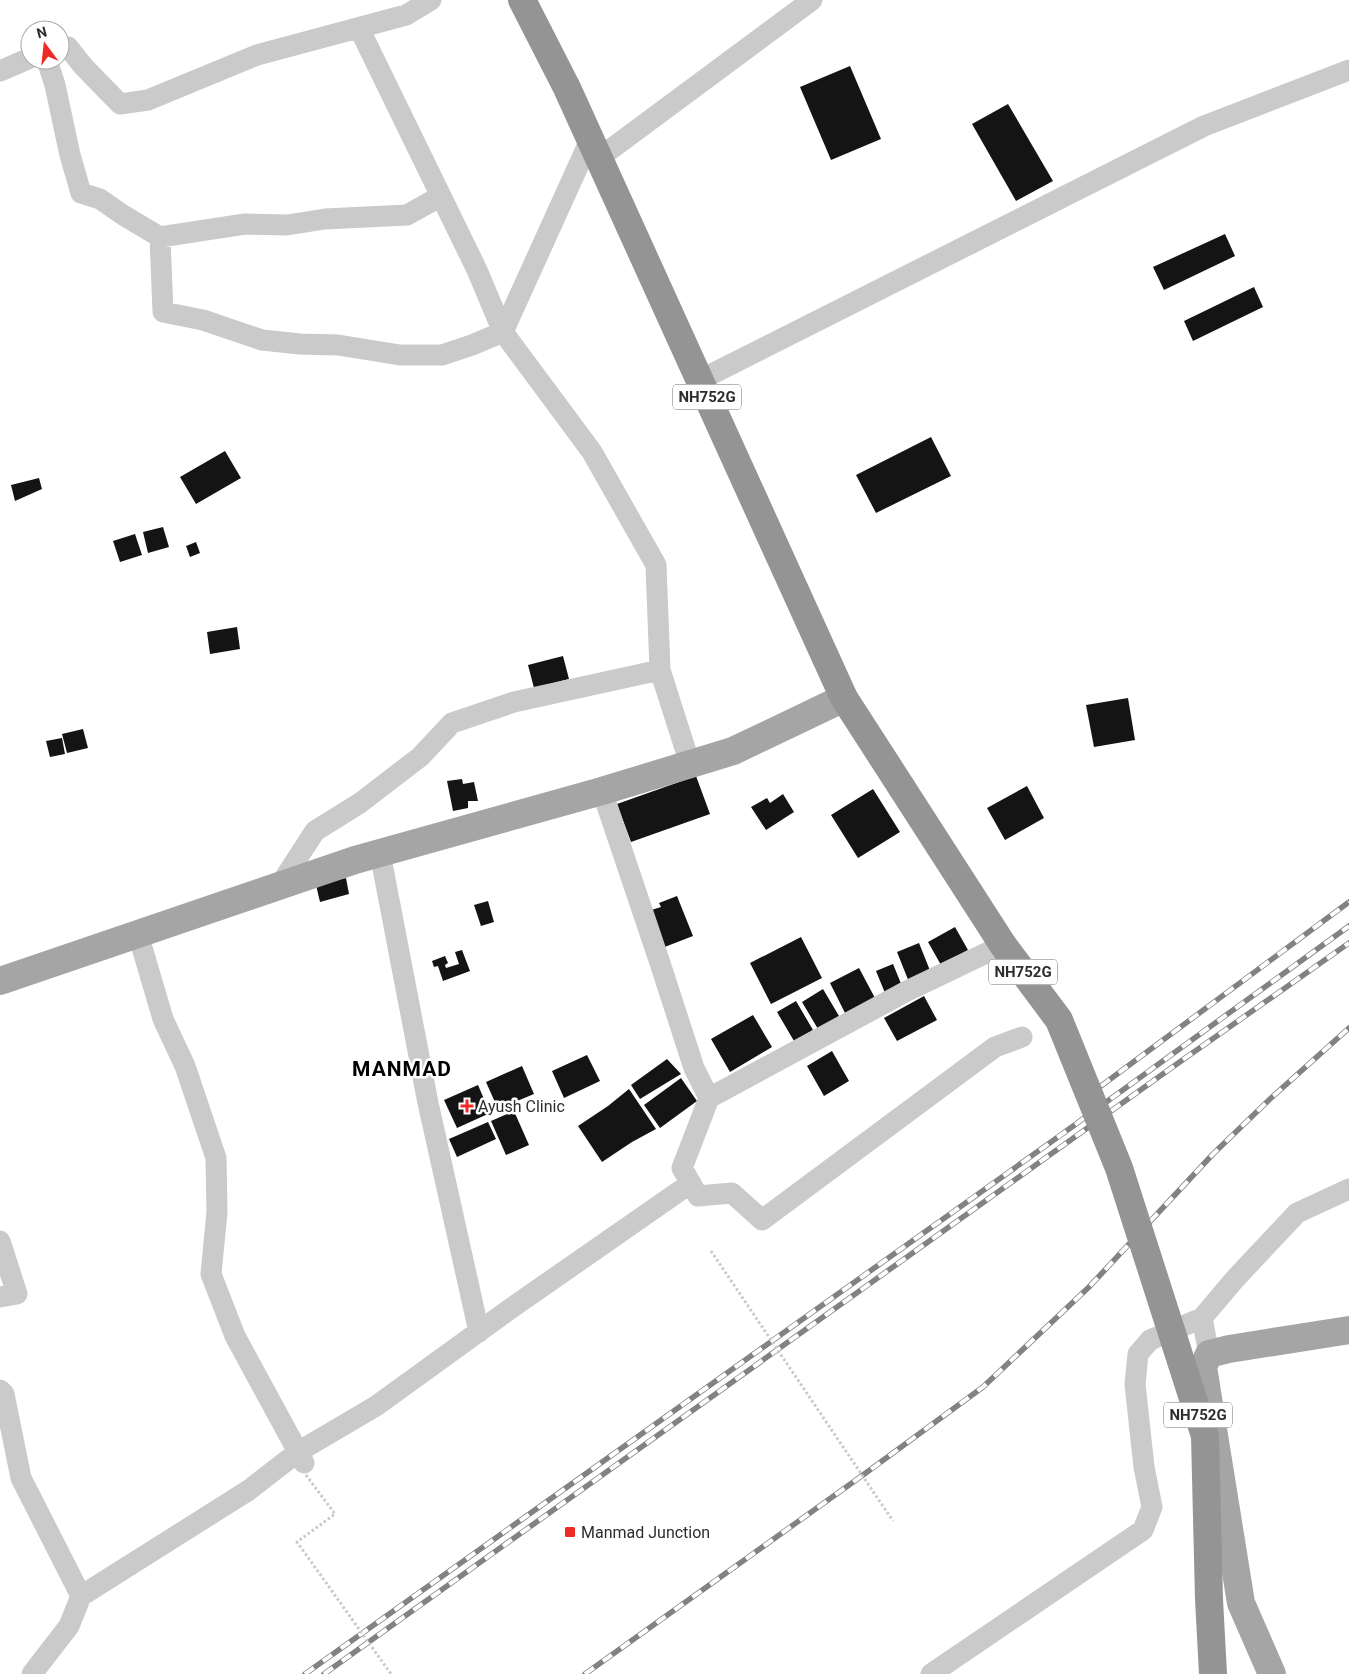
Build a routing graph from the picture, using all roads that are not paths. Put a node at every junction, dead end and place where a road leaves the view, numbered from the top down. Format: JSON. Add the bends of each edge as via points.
{"nodes":[{"id":1,"x":432,"y":0,"type":"edge"},
{"id":2,"x":522,"y":0,"type":"edge"},
{"id":3,"x":812,"y":0,"type":"edge"},
{"id":4,"x":360,"y":28,"type":"junction"},
{"id":5,"x":70,"y":50,"type":"edge"},
{"id":6,"x":20,"y":62,"type":"edge"},
{"id":7,"x":51,"y":70,"type":"edge"},
{"id":8,"x":1349,"y":70,"type":"edge"},
{"id":9,"x":0,"y":71,"type":"edge"},
{"id":10,"x":595,"y":149,"type":"junction"},
{"id":11,"x":441,"y":196,"type":"junction"},
{"id":12,"x":160,"y":237,"type":"junction"},
{"id":13,"x":503,"y":332,"type":"junction"},
{"id":14,"x":700,"y":380,"type":"junction"},
{"id":15,"x":660,"y":670,"type":"junction"},
{"id":16,"x":844,"y":698,"type":"junction"},
{"id":17,"x":690,"y":764,"type":"junction"},
{"id":18,"x":602,"y":791,"type":"junction"},
{"id":19,"x":380,"y":853,"type":"junction"},
{"id":20,"x":280,"y":885,"type":"junction"},
{"id":21,"x":138,"y":934,"type":"junction"},
{"id":22,"x":1003,"y":945,"type":"junction"},
{"id":23,"x":0,"y":981,"type":"edge"},
{"id":24,"x":1022,"y":1037,"type":"dead end"},
{"id":25,"x":709,"y":1098,"type":"junction"},
{"id":26,"x":691,"y":1183,"type":"junction"},
{"id":27,"x":1349,"y":1189,"type":"edge"},
{"id":28,"x":0,"y":1241,"type":"edge"},
{"id":29,"x":0,"y":1297,"type":"edge"},
{"id":30,"x":1202,"y":1318,"type":"junction"},
{"id":31,"x":1349,"y":1330,"type":"edge"},
{"id":32,"x":479,"y":1332,"type":"junction"},
{"id":33,"x":1209,"y":1354,"type":"junction"},
{"id":34,"x":0,"y":1390,"type":"edge"},
{"id":35,"x":302,"y":1463,"type":"junction"},
{"id":36,"x":81,"y":1596,"type":"junction"},
{"id":37,"x":32,"y":1674,"type":"edge"},
{"id":38,"x":931,"y":1674,"type":"edge"},
{"id":39,"x":1213,"y":1674,"type":"edge"},
{"id":40,"x":1272,"y":1674,"type":"edge"}],
"edges":[{"from":1,"to":4,"type":"street","via":[[406,15]]},
{"from":2,"to":10,"type":"highway","number":"NH752G"},
{"from":3,"to":10,"type":"street"},
{"from":4,"to":5,"type":"street","via":[[257,55],[148,100],[120,104]]},
{"from":4,"to":11,"type":"street"},
{"from":6,"to":9,"type":"street"},
{"from":7,"to":12,"type":"street","via":[[81,193],[100,199]]},
{"from":8,"to":14,"type":"street","via":[[1204,126]]},
{"from":10,"to":13,"type":"street"},
{"from":10,"to":14,"type":"highway","number":"NH752G"},
{"from":11,"to":12,"type":"street","via":[[407,215],[326,219],[287,225],[245,224]]},
{"from":11,"to":13,"type":"street"},
{"from":12,"to":13,"type":"street","via":[[163,312],[203,320],[262,340],[338,345],[400,355],[442,354]]},
{"from":13,"to":15,"type":"street","via":[[592,452],[656,565]]},
{"from":14,"to":16,"type":"highway","number":"NH752G"},
{"from":15,"to":17,"type":"street"},
{"from":15,"to":20,"type":"street","via":[[514,702],[452,723],[420,757],[360,803],[315,831]]},
{"from":16,"to":17,"type":"main road","via":[[733,751]]},
{"from":16,"to":22,"type":"highway","number":"NH752G","bridge":true},
{"from":17,"to":18,"type":"main road"},
{"from":18,"to":19,"type":"main road"},
{"from":18,"to":25,"type":"street","via":[[694,1068]]},
{"from":19,"to":20,"type":"main road"},
{"from":19,"to":32,"type":"street","via":[[428,1103]]},
{"from":20,"to":21,"type":"main road"},
{"from":21,"to":23,"type":"main road"},
{"from":21,"to":35,"type":"street","via":[[163,1019],[186,1066],[216,1158],[217,1212],[211,1274],[235,1336]]},
{"from":22,"to":25,"type":"street","via":[[907,991]]},
{"from":22,"to":39,"type":"highway","number":"NH752G","bridge":true,"via":[[1059,1020],[1119,1168],[1205,1436]]},
{"from":24,"to":26,"type":"street","via":[[995,1047],[762,1220],[732,1193],[698,1196]]},
{"from":25,"to":26,"type":"street","via":[[682,1168]]},
{"from":26,"to":32,"type":"street"},
{"from":27,"to":30,"type":"street","via":[[1297,1213]]},
{"from":28,"to":29,"type":"street","via":[[17,1294]]},
{"from":30,"to":33,"type":"street"},
{"from":30,"to":38,"type":"street","via":[[1150,1340],[1138,1354],[1135,1384],[1152,1507],[1143,1530]]},
{"from":31,"to":33,"type":"main road"},
{"from":32,"to":35,"type":"street"},
{"from":33,"to":40,"type":"main road","via":[[1203,1367],[1241,1603]]},
{"from":34,"to":36,"type":"street","via":[[4,1394],[21,1478]]},
{"from":35,"to":36,"type":"street","via":[[249,1490]]},
{"from":36,"to":37,"type":"street","via":[[70,1626]]}]}
